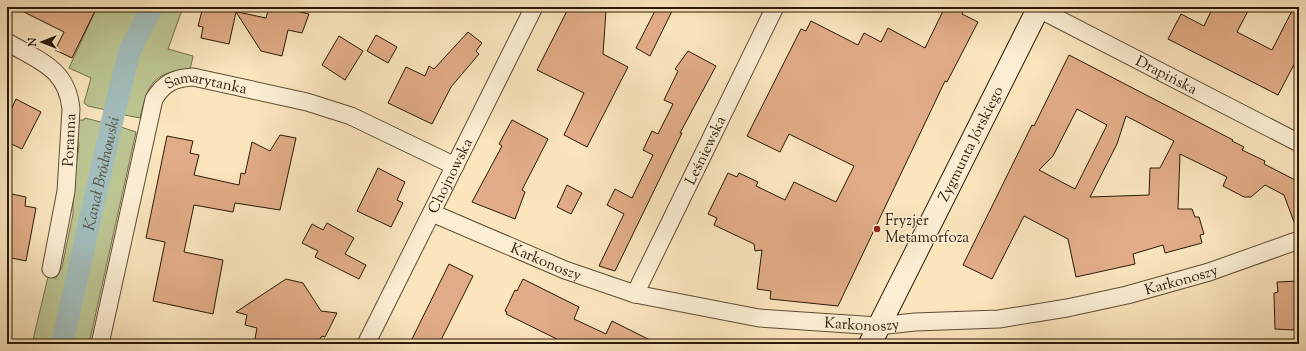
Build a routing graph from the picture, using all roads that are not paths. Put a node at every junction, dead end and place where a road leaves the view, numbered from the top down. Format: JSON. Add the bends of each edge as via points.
{"nodes":[{"id":1,"x":534,"y":7,"type":"edge"},
{"id":2,"x":775,"y":7,"type":"edge"},
{"id":3,"x":1037,"y":8,"type":"edge"},
{"id":4,"x":7,"y":42,"type":"edge"},
{"id":5,"x":1299,"y":143,"type":"edge"},
{"id":6,"x":455,"y":166,"type":"junction"},
{"id":7,"x":432,"y":213,"type":"junction"},
{"id":8,"x":1299,"y":240,"type":"edge"},
{"id":9,"x":51,"y":269,"type":"dead end"},
{"id":10,"x":635,"y":294,"type":"junction"},
{"id":11,"x":874,"y":335,"type":"edge"},
{"id":12,"x":100,"y":344,"type":"edge"},
{"id":13,"x":366,"y":344,"type":"edge"}],
"edges":[{"from":1,"to":6,"type":"street","name":"Chojnowska"},
{"from":2,"to":10,"type":"street","name":"Leśniewska"},
{"from":3,"to":5,"type":"street","name":"Drapińska"},
{"from":3,"to":11,"type":"street","name":"Zygmunta Jórskiego"},
{"from":4,"to":9,"type":"street","name":"Poranna","via":[[56,70],[70,96],[66,191]]},
{"from":6,"to":7,"type":"street","name":"Chojnowska"},
{"from":6,"to":12,"type":"street","name":"Samarytanka","via":[[351,116],[307,102],[193,77],[168,82],[154,99]]},
{"from":7,"to":10,"type":"street","name":"Karkonoszy","via":[[564,270]]},
{"from":7,"to":13,"type":"street","name":"Chojnowska"},
{"from":8,"to":11,"type":"street","name":"Karkonoszy","via":[[1209,272],[1127,295],[999,319],[915,322]]},
{"from":10,"to":11,"type":"street","name":"Karkonoszy","via":[[759,318]]}]}
